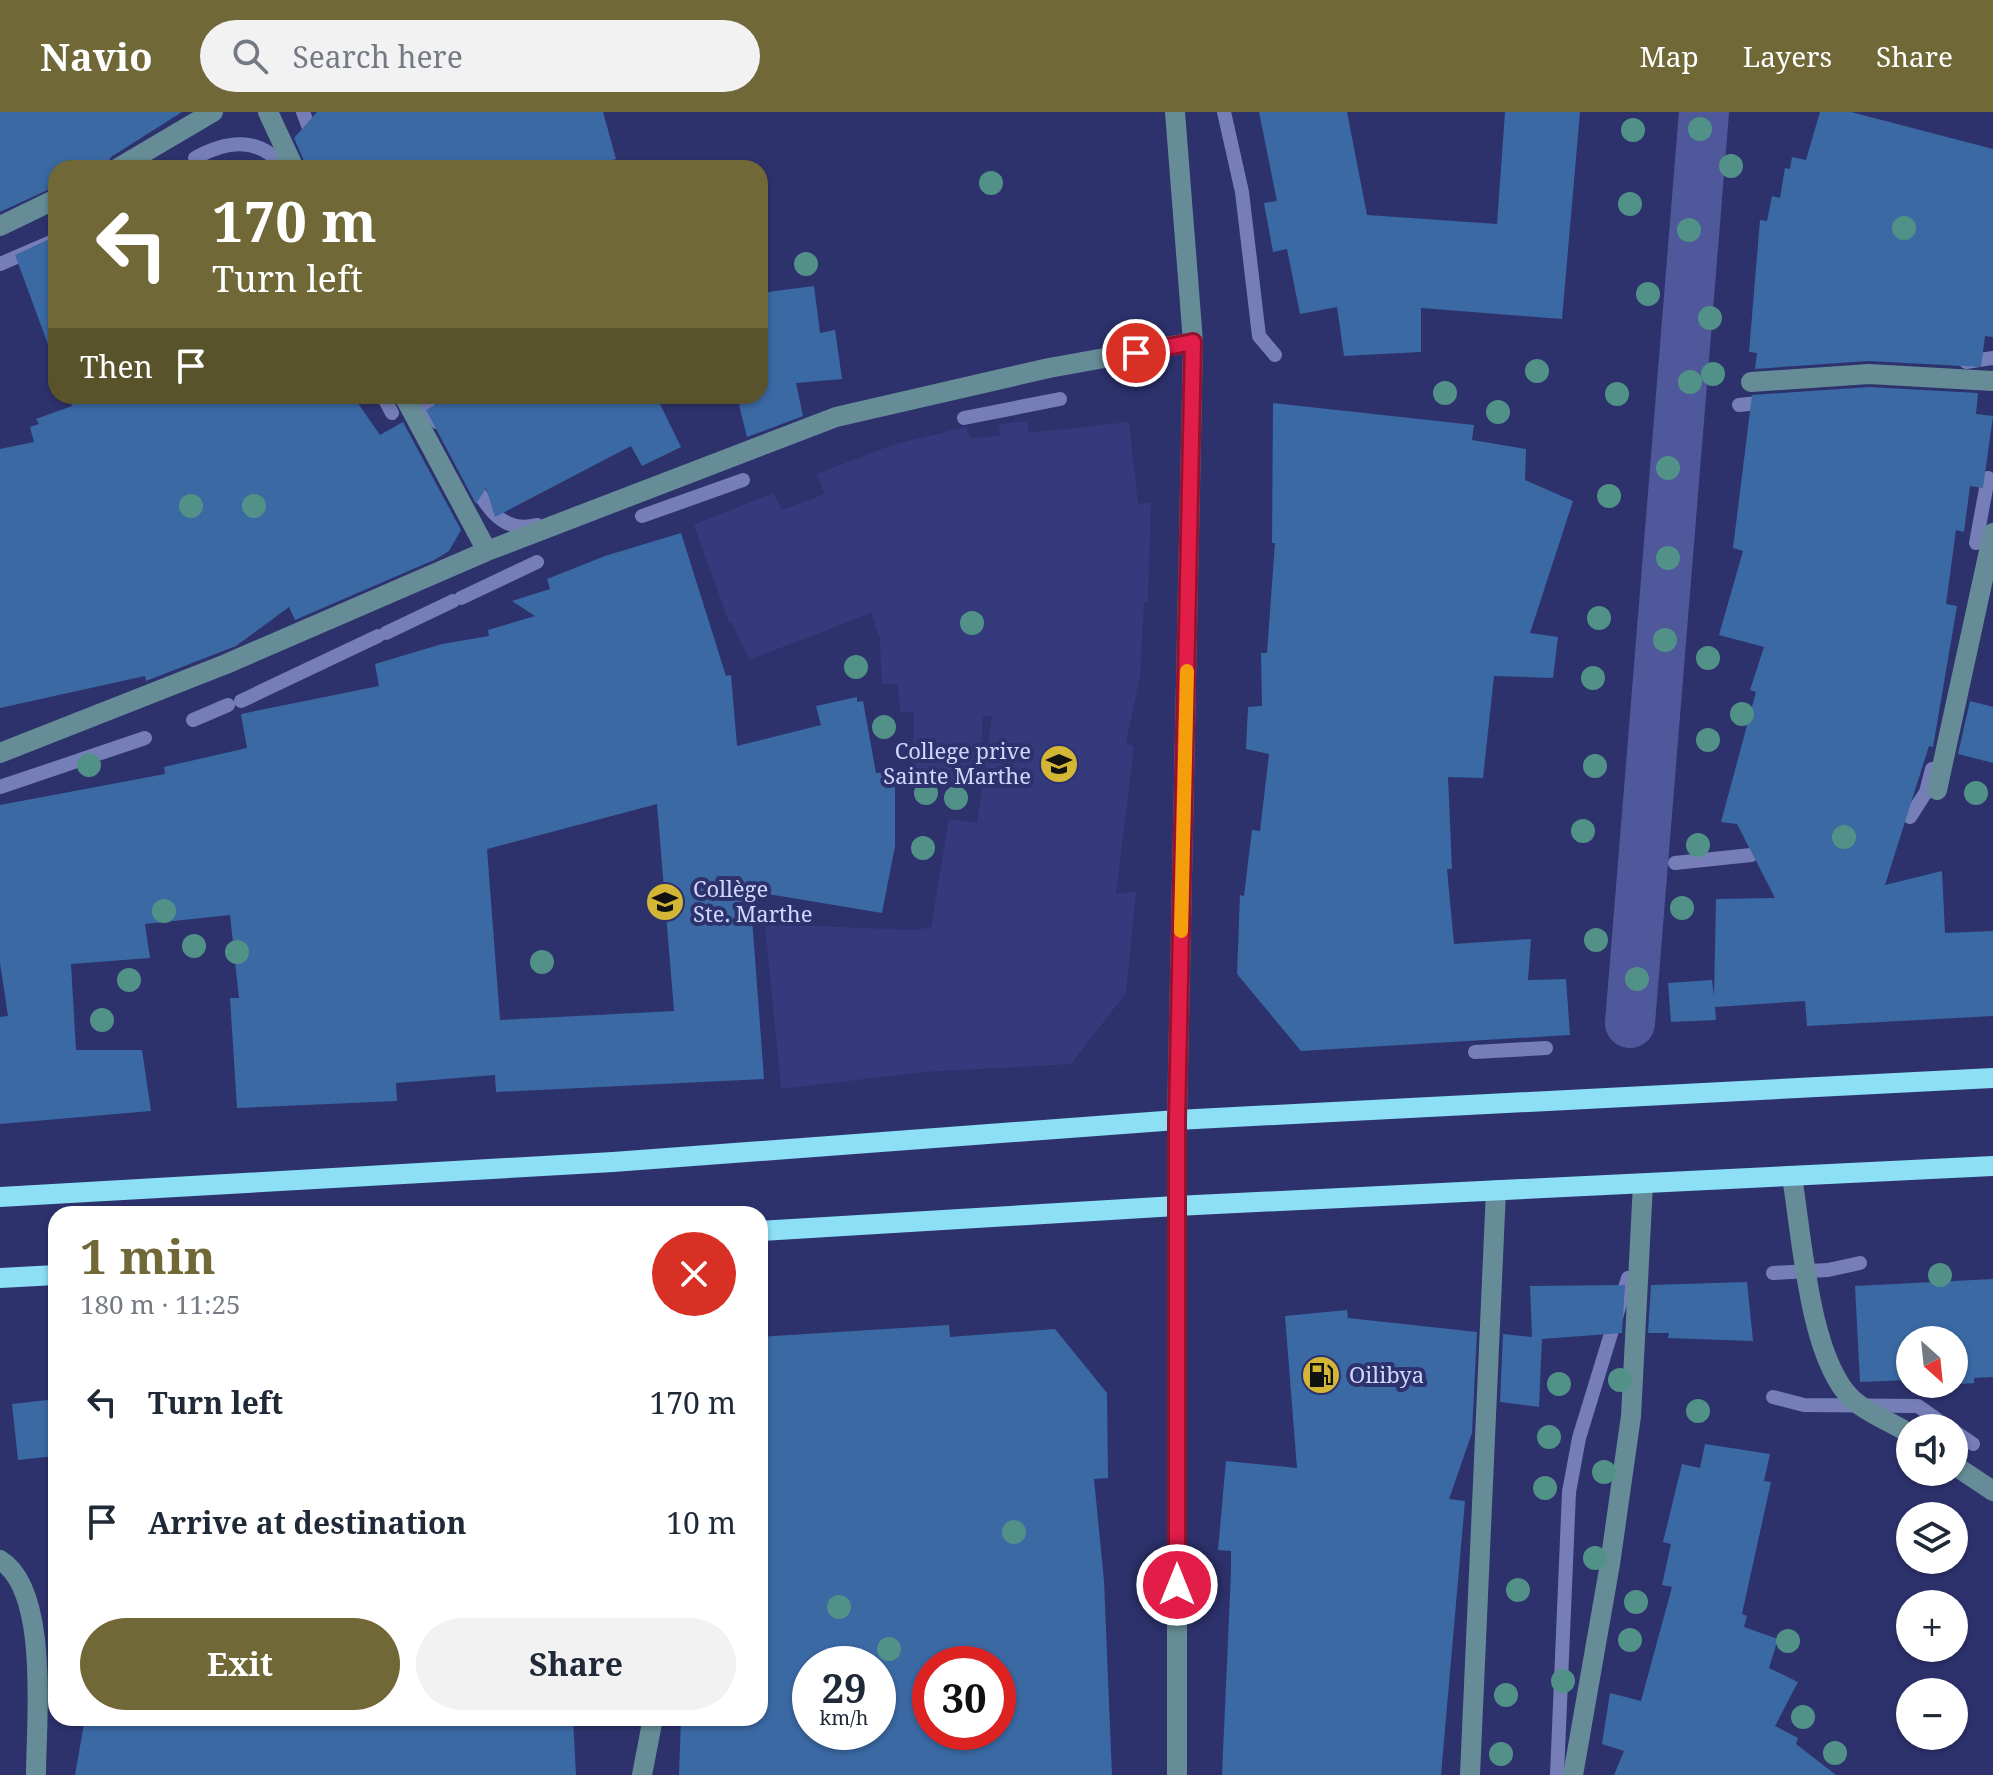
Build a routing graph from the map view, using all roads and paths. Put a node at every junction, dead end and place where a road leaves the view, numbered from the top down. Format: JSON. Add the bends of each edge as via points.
{"nodes":[{"id":1,"x":213,"y":112,"type":"edge"},
{"id":2,"x":268,"y":112,"type":"edge"},
{"id":3,"x":1175,"y":112,"type":"edge"},
{"id":4,"x":132,"y":160,"type":"edge"},
{"id":5,"x":290,"y":160,"type":"edge"},
{"id":6,"x":48,"y":203,"type":"edge"},
{"id":7,"x":0,"y":226,"type":"edge"},
{"id":8,"x":1193,"y":342,"type":"junction"},
{"id":9,"x":1993,"y":381,"type":"edge"},
{"id":10,"x":1751,"y":382,"type":"dead end"},
{"id":11,"x":408,"y":404,"type":"edge"},
{"id":12,"x":1993,"y":533,"type":"edge"},
{"id":13,"x":487,"y":551,"type":"junction"},
{"id":14,"x":0,"y":753,"type":"edge"},
{"id":15,"x":1937,"y":790,"type":"dead end"},
{"id":16,"x":1993,"y":1078,"type":"edge"},
{"id":17,"x":1177,"y":1120,"type":"junction"},
{"id":18,"x":1993,"y":1166,"type":"edge"},
{"id":19,"x":1792,"y":1177,"type":"junction"},
{"id":20,"x":1643,"y":1184,"type":"junction"},
{"id":21,"x":1496,"y":1190,"type":"junction"},
{"id":22,"x":0,"y":1197,"type":"edge"},
{"id":23,"x":1176,"y":1206,"type":"junction"},
{"id":24,"x":768,"y":1231,"type":"edge"},
{"id":25,"x":48,"y":1275,"type":"edge"},
{"id":26,"x":0,"y":1278,"type":"edge"},
{"id":27,"x":1896,"y":1426,"type":"edge"},
{"id":28,"x":1968,"y":1474,"type":"edge"},
{"id":29,"x":1993,"y":1491,"type":"edge"},
{"id":30,"x":0,"y":1560,"type":"edge"},
{"id":31,"x":651,"y":1726,"type":"edge"},
{"id":32,"x":36,"y":1775,"type":"edge"},
{"id":33,"x":642,"y":1775,"type":"edge"},
{"id":34,"x":1177,"y":1775,"type":"edge"},
{"id":35,"x":1470,"y":1775,"type":"edge"},
{"id":36,"x":1573,"y":1775,"type":"edge"}],
"edges":[{"from":1,"to":4,"type":"street"},
{"from":2,"to":5,"type":"street"},
{"from":3,"to":8,"type":"street"},
{"from":6,"to":7,"type":"street"},
{"from":8,"to":13,"type":"street","via":[[1049,368],[836,417]]},
{"from":8,"to":17,"type":"street"},
{"from":9,"to":10,"type":"street","via":[[1869,374]]},
{"from":11,"to":13,"type":"street"},
{"from":12,"to":15,"type":"street"},
{"from":13,"to":14,"type":"street","via":[[226,664]]},
{"from":16,"to":17,"type":"main road"},
{"from":17,"to":22,"type":"main road","via":[[613,1162]]},
{"from":17,"to":23,"type":"street"},
{"from":18,"to":19,"type":"main road"},
{"from":19,"to":20,"type":"main road"},
{"from":19,"to":27,"type":"street","via":[[1816,1322],[1830,1371],[1853,1400]]},
{"from":20,"to":21,"type":"main road"},
{"from":20,"to":36,"type":"street","via":[[1631,1416]]},
{"from":21,"to":23,"type":"main road"},
{"from":21,"to":35,"type":"street"},
{"from":23,"to":24,"type":"main road"},
{"from":23,"to":34,"type":"street"},
{"from":25,"to":26,"type":"main road"},
{"from":28,"to":29,"type":"street"},
{"from":30,"to":32,"type":"street","via":[[25,1594],[34,1627]]},
{"from":31,"to":33,"type":"street"}]}
